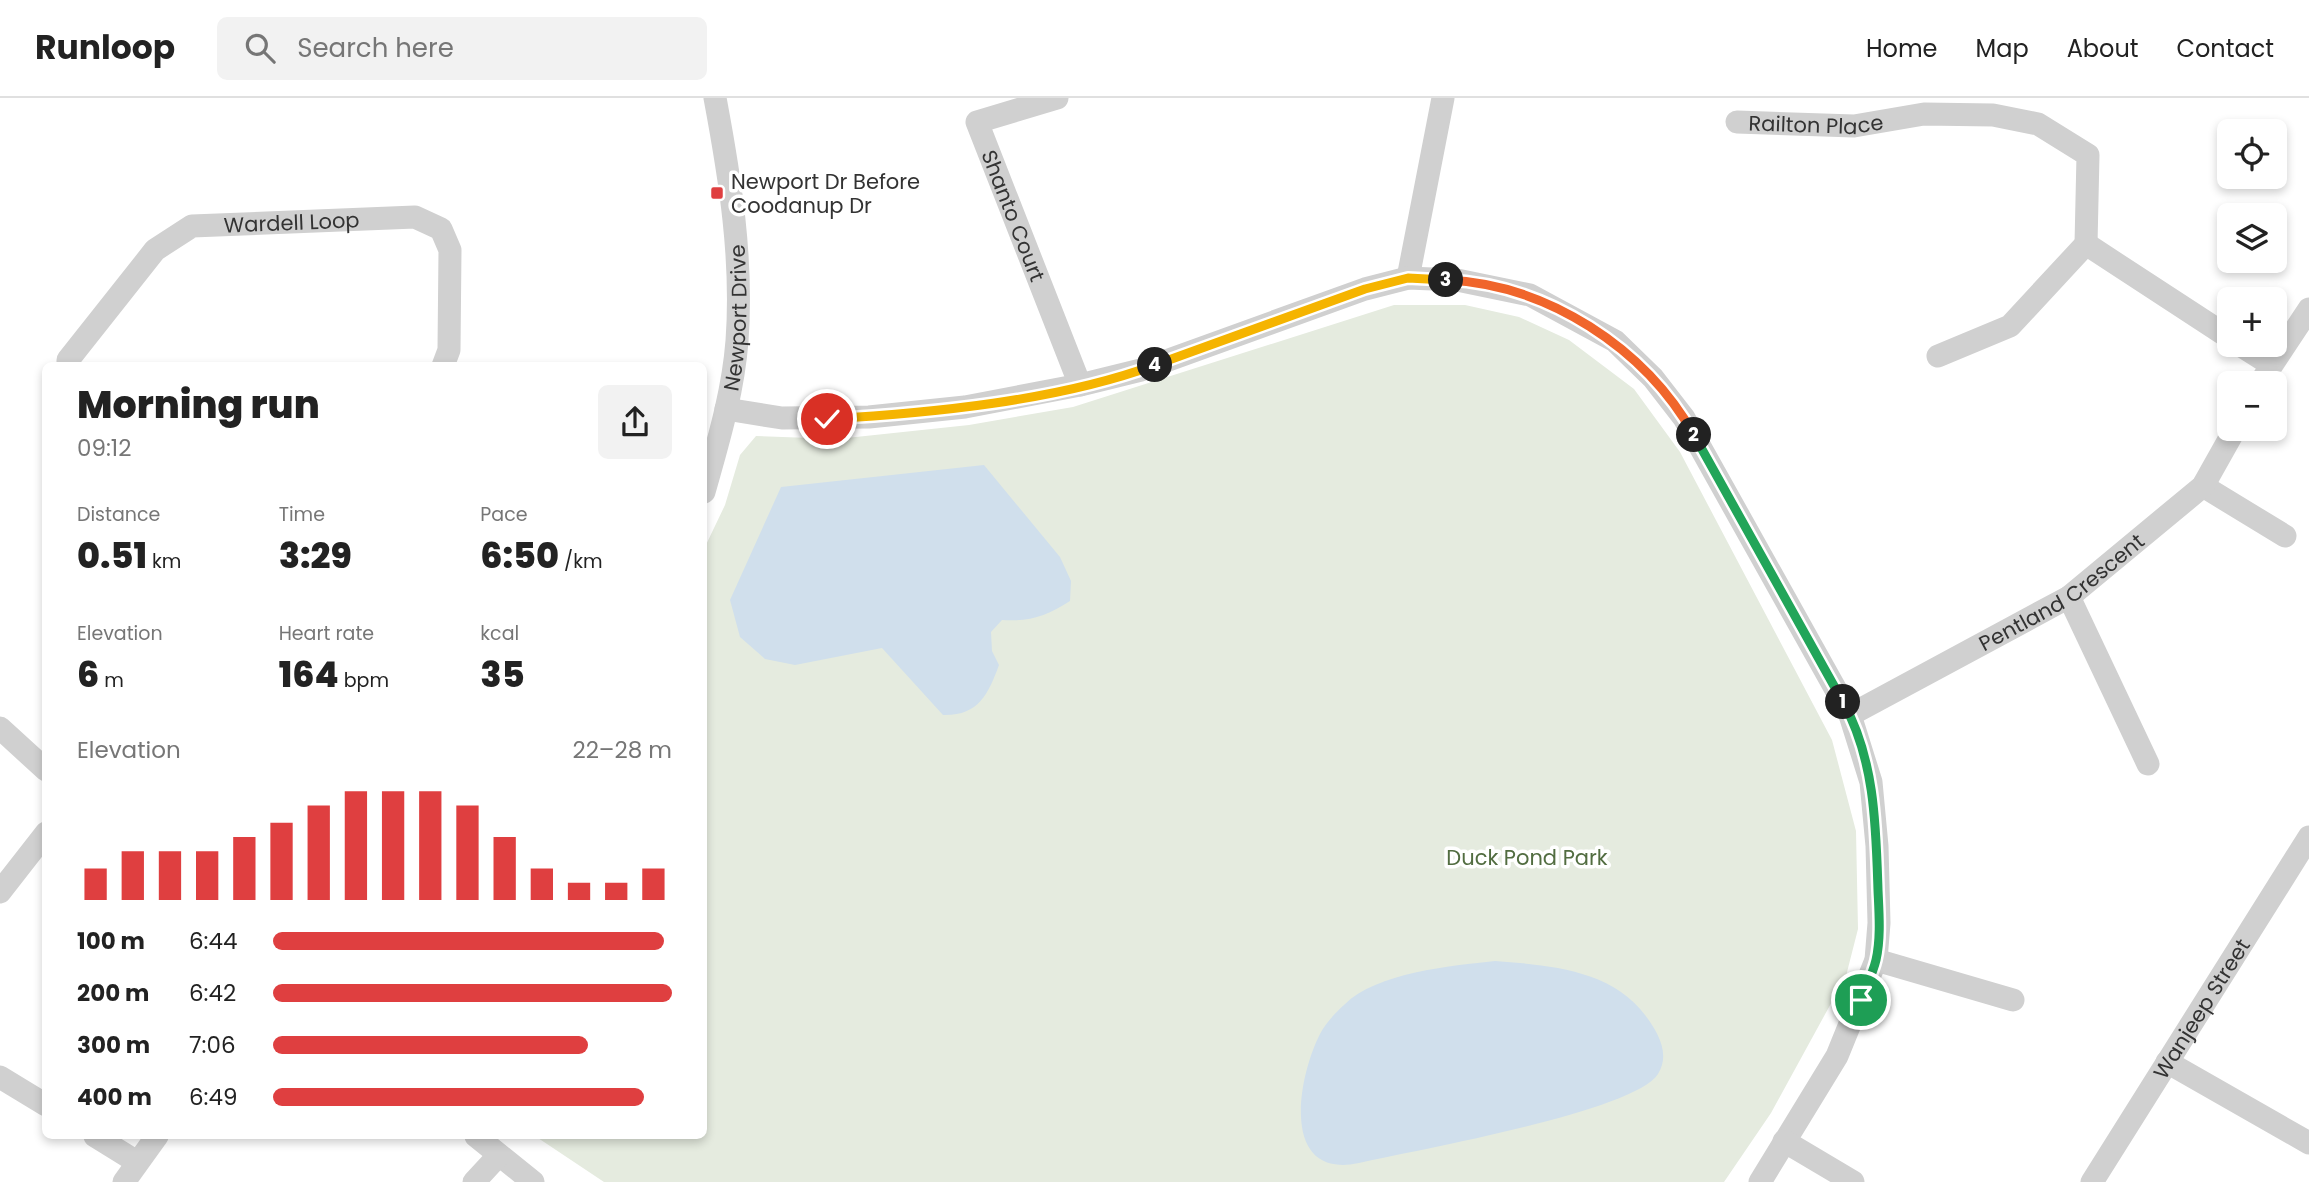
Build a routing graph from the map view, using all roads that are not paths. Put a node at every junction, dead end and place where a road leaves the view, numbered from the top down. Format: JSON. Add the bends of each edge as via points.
{"nodes":[{"id":1,"x":715,"y":98,"type":"edge"},
{"id":2,"x":1057,"y":98,"type":"edge"},
{"id":3,"x":1443,"y":98,"type":"edge"},
{"id":4,"x":1737,"y":122,"type":"dead end"},
{"id":5,"x":2086,"y":244,"type":"junction"},
{"id":6,"x":1408,"y":278,"type":"junction"},
{"id":7,"x":2309,"y":309,"type":"edge"},
{"id":8,"x":2217,"y":330,"type":"edge"},
{"id":9,"x":1938,"y":356,"type":"dead end"},
{"id":10,"x":2250,"y":357,"type":"edge"},
{"id":11,"x":68,"y":362,"type":"edge"},
{"id":12,"x":444,"y":362,"type":"edge"},
{"id":13,"x":2262,"y":371,"type":"edge"},
{"id":14,"x":2267,"y":371,"type":"edge"},
{"id":15,"x":1080,"y":385,"type":"junction"},
{"id":16,"x":726,"y":409,"type":"junction"},
{"id":17,"x":2228,"y":441,"type":"edge"},
{"id":18,"x":707,"y":481,"type":"edge"},
{"id":19,"x":2203,"y":486,"type":"junction"},
{"id":20,"x":2285,"y":536,"type":"dead end"},
{"id":21,"x":2069,"y":597,"type":"junction"},
{"id":22,"x":1850,"y":715,"type":"junction"},
{"id":23,"x":0,"y":728,"type":"edge"},
{"id":24,"x":2148,"y":764,"type":"dead end"},
{"id":25,"x":42,"y":766,"type":"edge"},
{"id":26,"x":2309,"y":837,"type":"edge"},
{"id":27,"x":42,"y":838,"type":"edge"},
{"id":28,"x":0,"y":892,"type":"edge"},
{"id":29,"x":1876,"y":960,"type":"junction"},
{"id":30,"x":2012,"y":1000,"type":"dead end"},
{"id":31,"x":2167,"y":1062,"type":"junction"},
{"id":32,"x":0,"y":1077,"type":"edge"},
{"id":33,"x":42,"y":1103,"type":"edge"},
{"id":34,"x":100,"y":1139,"type":"edge"},
{"id":35,"x":155,"y":1139,"type":"edge"},
{"id":36,"x":480,"y":1139,"type":"edge"},
{"id":37,"x":1784,"y":1141,"type":"junction"},
{"id":38,"x":2309,"y":1143,"type":"edge"},
{"id":39,"x":499,"y":1155,"type":"junction"},
{"id":40,"x":137,"y":1162,"type":"junction"},
{"id":41,"x":124,"y":1182,"type":"edge"},
{"id":42,"x":474,"y":1182,"type":"edge"},
{"id":43,"x":533,"y":1182,"type":"edge"},
{"id":44,"x":1760,"y":1182,"type":"edge"},
{"id":45,"x":1853,"y":1182,"type":"edge"},
{"id":46,"x":2092,"y":1182,"type":"edge"}],
"edges":[{"from":1,"to":16,"type":"street","name":"Newport Drive","via":[[737,249],[736,343]]},
{"from":2,"to":15,"type":"street","name":"Shanto Court","via":[[977,122]]},
{"from":3,"to":6,"type":"street"},
{"from":4,"to":5,"type":"street","name":"Railton Place","via":[[1854,125],[1962,113],[2038,124],[2088,155]]},
{"from":5,"to":8,"type":"street"},
{"from":5,"to":9,"type":"street","via":[[2010,326]]},
{"from":6,"to":15,"type":"street","via":[[1365,289],[1141,370]]},
{"from":6,"to":22,"type":"street","via":[[1457,280],[1530,295],[1615,341],[1653,378],[1684,418]]},
{"from":7,"to":14,"type":"street"},
{"from":10,"to":13,"type":"street"},
{"from":11,"to":12,"type":"street","name":"Wardell Loop","via":[[155,250],[192,226],[415,217],[440,229],[450,250],[449,350]]},
{"from":15,"to":16,"type":"street","via":[[965,407],[869,417],[782,418]]},
{"from":16,"to":18,"type":"street","name":"Newport Drive"},
{"from":17,"to":19,"type":"street","name":"Pentland Crescent"},
{"from":19,"to":20,"type":"street"},
{"from":19,"to":21,"type":"street","name":"Pentland Crescent"},
{"from":21,"to":22,"type":"street","name":"Pentland Crescent"},
{"from":21,"to":24,"type":"street"},
{"from":22,"to":29,"type":"street","via":[[1871,782],[1877,846]]},
{"from":23,"to":25,"type":"street"},
{"from":26,"to":31,"type":"street","name":"Wanjeep Street"},
{"from":27,"to":28,"type":"street"},
{"from":29,"to":30,"type":"street"},
{"from":29,"to":37,"type":"street","via":[[1837,1056]]},
{"from":31,"to":38,"type":"street"},
{"from":31,"to":46,"type":"street","name":"Wanjeep Street"},
{"from":32,"to":33,"type":"street"},
{"from":34,"to":40,"type":"street"},
{"from":35,"to":40,"type":"street"},
{"from":36,"to":39,"type":"street"},
{"from":37,"to":44,"type":"street"},
{"from":37,"to":45,"type":"street"},
{"from":39,"to":42,"type":"street"},
{"from":39,"to":43,"type":"street"},
{"from":40,"to":41,"type":"street"}]}
